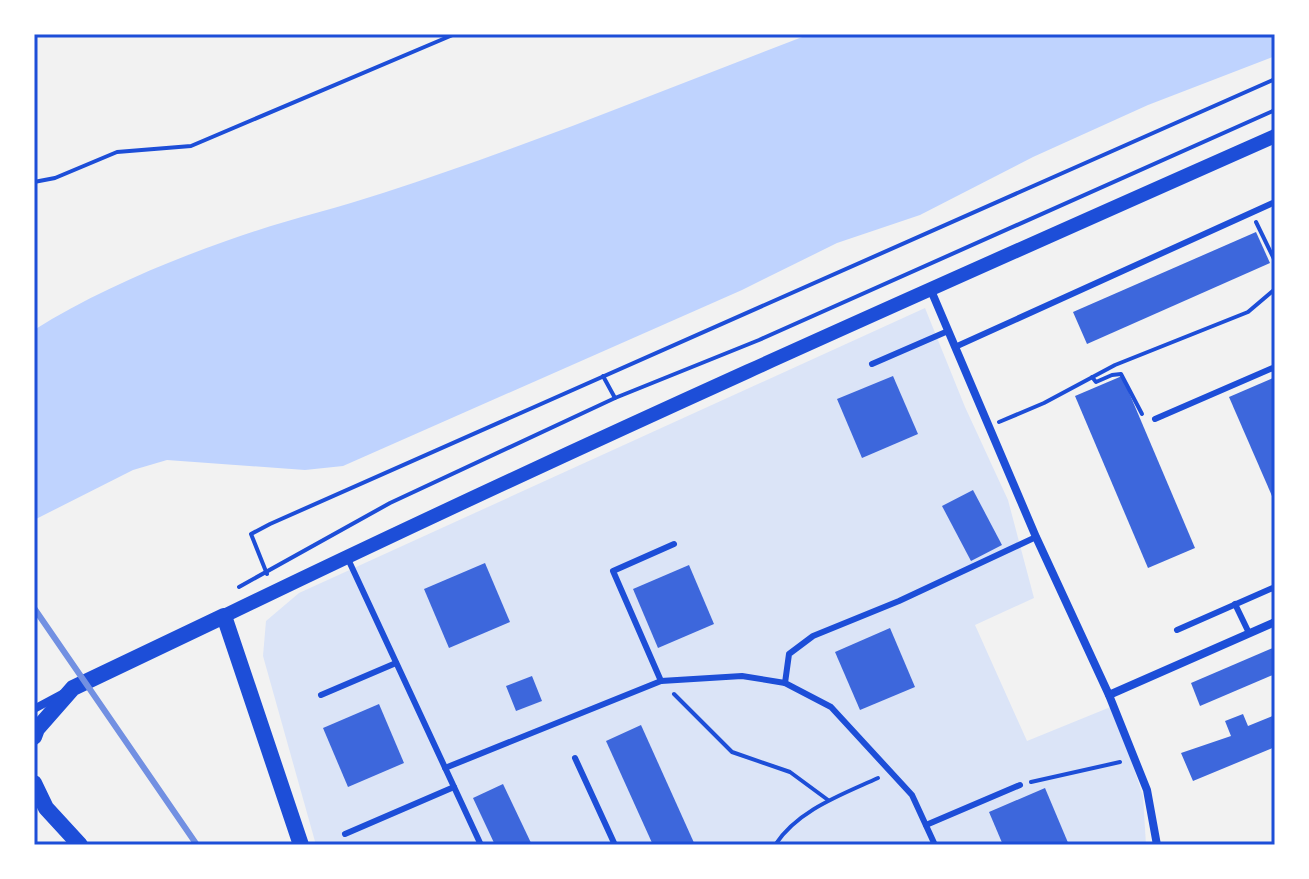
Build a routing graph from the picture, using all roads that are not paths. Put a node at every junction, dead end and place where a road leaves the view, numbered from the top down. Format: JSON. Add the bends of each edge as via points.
{"nodes":[{"id":1,"x":1275,"y":136,"type":"edge"},
{"id":2,"x":1275,"y":202,"type":"edge"},
{"id":3,"x":930,"y":288,"type":"junction"},
{"id":4,"x":948,"y":331,"type":"junction"},
{"id":5,"x":955,"y":347,"type":"junction"},
{"id":6,"x":872,"y":364,"type":"dead end"},
{"id":7,"x":1275,"y":367,"type":"edge"},
{"id":8,"x":1155,"y":419,"type":"road end"},
{"id":9,"x":1036,"y":537,"type":"junction"},
{"id":10,"x":674,"y":544,"type":"dead end"},
{"id":11,"x":346,"y":556,"type":"junction"},
{"id":12,"x":1275,"y":587,"type":"edge"},
{"id":13,"x":1235,"y":604,"type":"junction"},
{"id":14,"x":224,"y":616,"type":"junction"},
{"id":15,"x":1275,"y":622,"type":"edge"},
{"id":16,"x":1177,"y":630,"type":"dead end"},
{"id":17,"x":1249,"y":633,"type":"junction"},
{"id":18,"x":396,"y":663,"type":"junction"},
{"id":19,"x":661,"y":681,"type":"junction"},
{"id":20,"x":785,"y":683,"type":"junction"},
{"id":21,"x":73,"y":688,"type":"junction"},
{"id":22,"x":321,"y":695,"type":"dead end"},
{"id":23,"x":1109,"y":695,"type":"junction"},
{"id":24,"x":34,"y":709,"type":"edge"},
{"id":25,"x":34,"y":737,"type":"edge"},
{"id":26,"x":575,"y":758,"type":"dead end"},
{"id":27,"x":445,"y":768,"type":"junction"},
{"id":28,"x":34,"y":783,"type":"edge"},
{"id":29,"x":1020,"y":785,"type":"road end"},
{"id":30,"x":454,"y":787,"type":"junction"},
{"id":31,"x":926,"y":825,"type":"junction"},
{"id":32,"x":345,"y":834,"type":"dead end"},
{"id":33,"x":80,"y":845,"type":"edge"},
{"id":34,"x":301,"y":845,"type":"edge"},
{"id":35,"x":481,"y":845,"type":"edge"},
{"id":36,"x":615,"y":845,"type":"edge"},
{"id":37,"x":935,"y":845,"type":"edge"},
{"id":38,"x":1157,"y":845,"type":"edge"}],
"edges":[{"from":1,"to":3,"type":"street"},
{"from":2,"to":5,"type":"lane"},
{"from":3,"to":4,"type":"street"},
{"from":3,"to":11,"type":"street"},
{"from":4,"to":5,"type":"street"},
{"from":4,"to":6,"type":"lane"},
{"from":5,"to":9,"type":"street"},
{"from":7,"to":8,"type":"lane"},
{"from":9,"to":20,"type":"lane","via":[[813,636],[789,654]]},
{"from":9,"to":23,"type":"street"},
{"from":10,"to":19,"type":"lane","via":[[613,571]]},
{"from":11,"to":14,"type":"street"},
{"from":11,"to":18,"type":"lane"},
{"from":12,"to":13,"type":"lane"},
{"from":13,"to":16,"type":"lane"},
{"from":13,"to":17,"type":"lane"},
{"from":14,"to":21,"type":"main road"},
{"from":14,"to":34,"type":"main road"},
{"from":15,"to":17,"type":"street"},
{"from":17,"to":23,"type":"street"},
{"from":18,"to":22,"type":"lane"},
{"from":18,"to":27,"type":"lane"},
{"from":19,"to":20,"type":"lane","via":[[742,676]]},
{"from":19,"to":27,"type":"lane"},
{"from":20,"to":31,"type":"lane","via":[[831,707],[912,795]]},
{"from":21,"to":24,"type":"street"},
{"from":21,"to":25,"type":"main road"},
{"from":23,"to":38,"type":"street","via":[[1147,790]]},
{"from":26,"to":36,"type":"lane"},
{"from":27,"to":30,"type":"lane"},
{"from":28,"to":33,"type":"main road","via":[[46,808]]},
{"from":29,"to":31,"type":"lane"},
{"from":30,"to":32,"type":"lane"},
{"from":30,"to":35,"type":"lane"},
{"from":31,"to":37,"type":"lane"}]}
